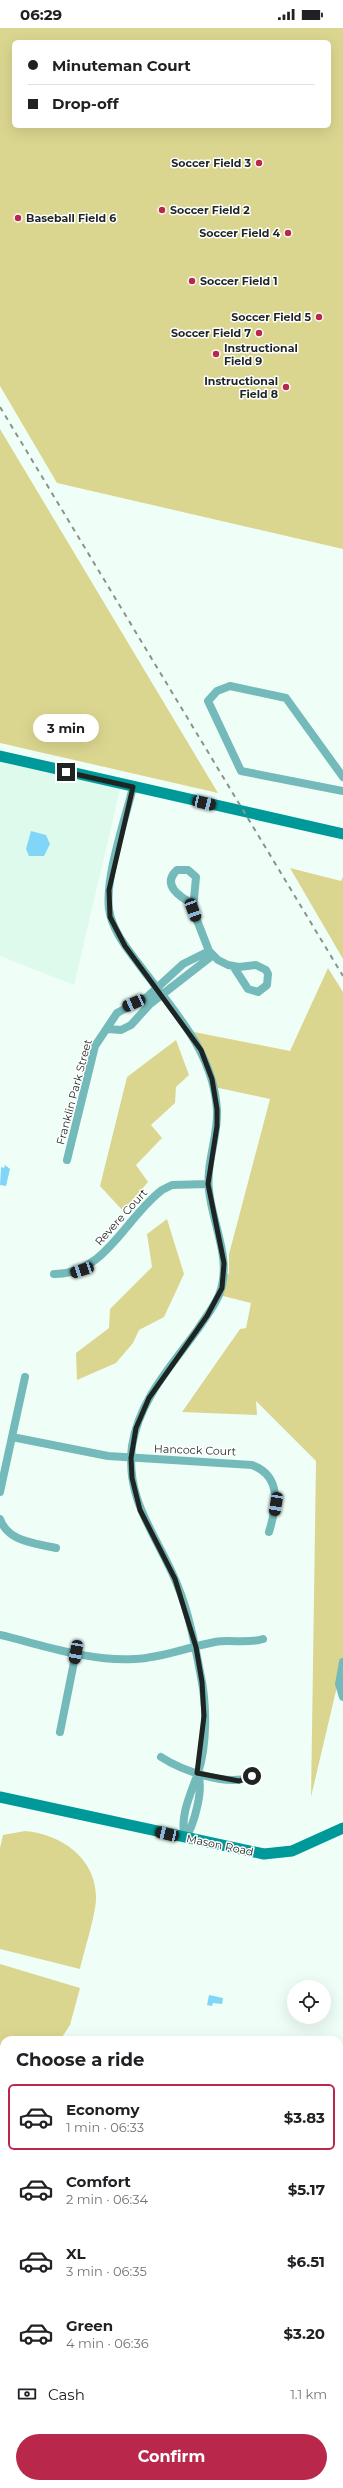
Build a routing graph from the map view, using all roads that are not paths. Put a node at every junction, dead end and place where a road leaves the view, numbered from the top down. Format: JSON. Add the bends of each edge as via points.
{"nodes":[{"id":1,"x":0,"y":756,"type":"edge"},
{"id":2,"x":343,"y":777,"type":"edge"},
{"id":3,"x":133,"y":787,"type":"junction"},
{"id":4,"x":343,"y":791,"type":"edge"},
{"id":5,"x":343,"y":834,"type":"edge"},
{"id":6,"x":192,"y":904,"type":"dead end"},
{"id":7,"x":211,"y":953,"type":"junction"},
{"id":8,"x":233,"y":966,"type":"dead end"},
{"id":9,"x":160,"y":992,"type":"junction"},
{"id":10,"x":108,"y":1029,"type":"junction"},
{"id":11,"x":67,"y":1160,"type":"dead end"},
{"id":12,"x":208,"y":1184,"type":"junction"},
{"id":13,"x":54,"y":1274,"type":"dead end"},
{"id":14,"x":25,"y":1377,"type":"dead end"},
{"id":15,"x":12,"y":1436,"type":"junction"},
{"id":16,"x":131,"y":1458,"type":"junction"},
{"id":17,"x":0,"y":1492,"type":"edge"},
{"id":18,"x":0,"y":1519,"type":"edge"},
{"id":19,"x":269,"y":1532,"type":"dead end"},
{"id":20,"x":56,"y":1548,"type":"dead end"},
{"id":21,"x":0,"y":1635,"type":"edge"},
{"id":22,"x":263,"y":1639,"type":"dead end"},
{"id":23,"x":196,"y":1647,"type":"junction"},
{"id":24,"x":76,"y":1652,"type":"junction"},
{"id":25,"x":343,"y":1662,"type":"edge"},
{"id":26,"x":343,"y":1697,"type":"edge"},
{"id":27,"x":60,"y":1732,"type":"dead end"},
{"id":28,"x":161,"y":1757,"type":"dead end"},
{"id":29,"x":197,"y":1773,"type":"junction"},
{"id":30,"x":252,"y":1776,"type":"dead end"},
{"id":31,"x":0,"y":1797,"type":"edge"},
{"id":32,"x":343,"y":1828,"type":"edge"},
{"id":33,"x":185,"y":1838,"type":"junction"}],
"edges":[{"from":1,"to":3,"type":"main road"},
{"from":2,"to":4,"type":"street","via":[[286,698],[230,686],[217,691],[208,701],[241,771]]},
{"from":3,"to":5,"type":"main road"},
{"from":3,"to":9,"type":"street","via":[[109,890],[109,912],[116,932]]},
{"from":6,"to":7,"type":"street"},
{"from":7,"to":8,"type":"street"},
{"from":7,"to":9,"type":"street"},
{"from":7,"to":9,"type":"street","via":[[183,964]]},
{"from":9,"to":10,"type":"street","name":"Franklin Park Street","via":[[117,1012]]},
{"from":9,"to":10,"type":"street","via":[[131,1025],[121,1030]]},
{"from":9,"to":12,"type":"street","via":[[201,1050],[214,1087],[217,1126]]},
{"from":10,"to":11,"type":"street","name":"Franklin Park Street","via":[[95,1046]]},
{"from":12,"to":13,"type":"street","name":"Revere Court","via":[[172,1186],[162,1190],[96,1260],[71,1274]]},
{"from":12,"to":16,"type":"street","via":[[224,1263],[222,1288],[207,1316],[149,1398],[136,1428]]},
{"from":14,"to":15,"type":"street"},
{"from":15,"to":16,"type":"street","name":"Hancock Court","via":[[92,1454]]},
{"from":15,"to":17,"type":"street"},
{"from":16,"to":19,"type":"street","name":"Hancock Court","via":[[246,1463],[257,1467],[270,1478],[276,1493],[274,1516]]},
{"from":16,"to":23,"type":"street","via":[[132,1478],[140,1510],[175,1579]]},
{"from":18,"to":20,"type":"street","via":[[8,1531],[17,1538]]},
{"from":21,"to":24,"type":"street"},
{"from":22,"to":23,"type":"street","via":[[246,1642],[221,1641]]},
{"from":23,"to":24,"type":"street","via":[[160,1656],[132,1659]]},
{"from":23,"to":29,"type":"street","via":[[204,1716]]},
{"from":24,"to":27,"type":"street"},
{"from":25,"to":26,"type":"street","via":[[339,1684]]},
{"from":28,"to":29,"type":"street","via":[[175,1766]]},
{"from":29,"to":30,"type":"street","via":[[239,1781]]},
{"from":29,"to":33,"type":"street","via":[[192,1783],[182,1827]]},
{"from":31,"to":33,"type":"main road","name":"Mason Road"},
{"from":32,"to":33,"type":"main road","name":"Mason Road","via":[[308,1845],[276,1854],[253,1852]]}]}
